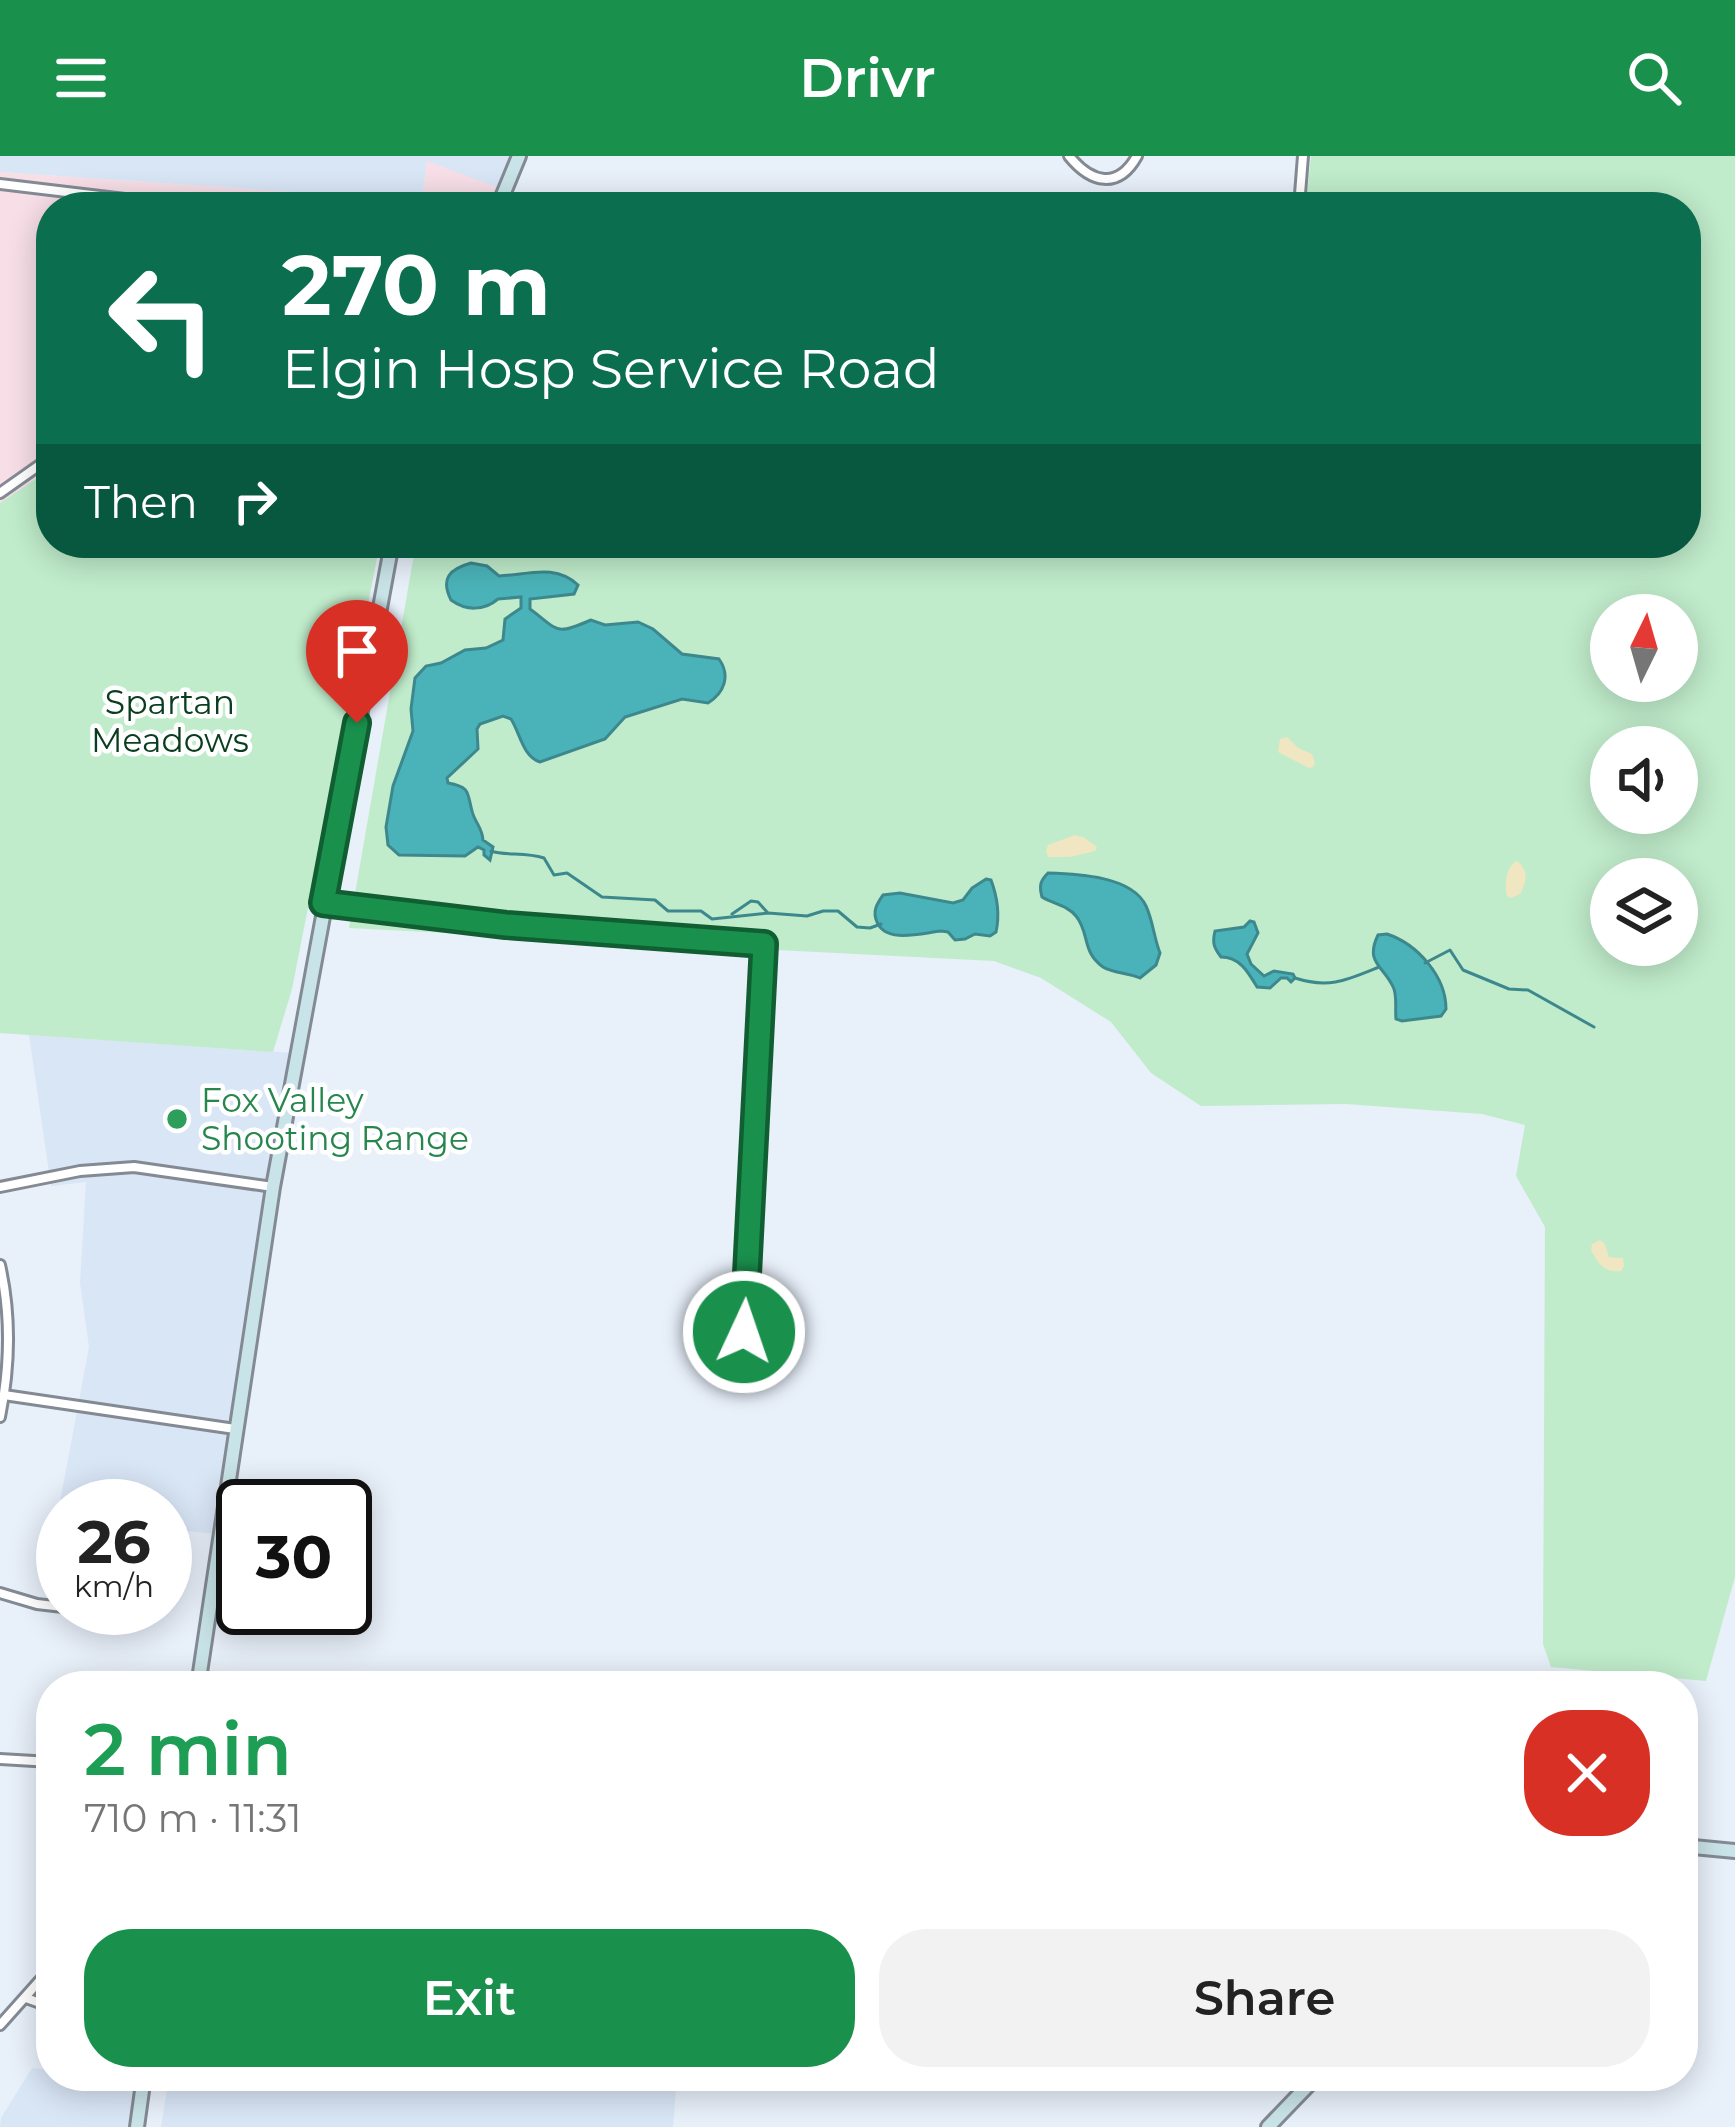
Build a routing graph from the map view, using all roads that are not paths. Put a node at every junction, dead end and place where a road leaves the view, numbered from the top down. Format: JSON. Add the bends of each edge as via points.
{"nodes":[{"id":1,"x":519,"y":156,"type":"edge"},
{"id":2,"x":1070,"y":156,"type":"edge"},
{"id":3,"x":1137,"y":156,"type":"edge"},
{"id":4,"x":1303,"y":156,"type":"edge"},
{"id":5,"x":0,"y":184,"type":"edge"},
{"id":6,"x":67,"y":192,"type":"edge"},
{"id":7,"x":504,"y":192,"type":"edge"},
{"id":8,"x":1300,"y":192,"type":"edge"},
{"id":9,"x":36,"y":468,"type":"edge"},
{"id":10,"x":0,"y":493,"type":"edge"},
{"id":11,"x":389,"y":558,"type":"edge"},
{"id":12,"x":323,"y":903,"type":"junction"},
{"id":13,"x":0,"y":1187,"type":"edge"},
{"id":14,"x":272,"y":1187,"type":"junction"},
{"id":15,"x":0,"y":1265,"type":"edge"},
{"id":16,"x":777,"y":1364,"type":"dead end"},
{"id":17,"x":4,"y":1395,"type":"junction"},
{"id":18,"x":0,"y":1417,"type":"edge"},
{"id":19,"x":235,"y":1429,"type":"junction"},
{"id":20,"x":0,"y":1593,"type":"edge"},
{"id":21,"x":36,"y":1604,"type":"edge"},
{"id":22,"x":199,"y":1671,"type":"edge"},
{"id":23,"x":0,"y":1759,"type":"edge"},
{"id":24,"x":36,"y":1761,"type":"edge"},
{"id":25,"x":1698,"y":1848,"type":"edge"},
{"id":26,"x":1735,"y":1851,"type":"edge"},
{"id":27,"x":36,"y":1986,"type":"edge"},
{"id":28,"x":26,"y":1998,"type":"junction"},
{"id":29,"x":36,"y":2002,"type":"edge"},
{"id":30,"x":0,"y":2025,"type":"edge"},
{"id":31,"x":142,"y":2091,"type":"edge"},
{"id":32,"x":1303,"y":2091,"type":"edge"},
{"id":33,"x":137,"y":2127,"type":"edge"},
{"id":34,"x":1268,"y":2127,"type":"edge"}],
"edges":[{"from":1,"to":7,"type":"main road"},
{"from":2,"to":3,"type":"street","via":[[1094,178],[1121,175]]},
{"from":4,"to":8,"type":"street"},
{"from":5,"to":6,"type":"street"},
{"from":9,"to":10,"type":"street"},
{"from":11,"to":12,"type":"main road"},
{"from":12,"to":14,"type":"main road"},
{"from":12,"to":16,"type":"street","via":[[764,944],[744,1332],[752,1356]]},
{"from":13,"to":14,"type":"street","via":[[134,1167]]},
{"from":14,"to":19,"type":"main road"},
{"from":15,"to":17,"type":"street"},
{"from":17,"to":18,"type":"street"},
{"from":17,"to":19,"type":"street"},
{"from":19,"to":22,"type":"main road"},
{"from":20,"to":21,"type":"street"},
{"from":23,"to":24,"type":"street"},
{"from":25,"to":26,"type":"main road"},
{"from":27,"to":28,"type":"street"},
{"from":28,"to":29,"type":"street"},
{"from":28,"to":30,"type":"street"},
{"from":31,"to":33,"type":"main road"},
{"from":32,"to":34,"type":"main road"}]}
